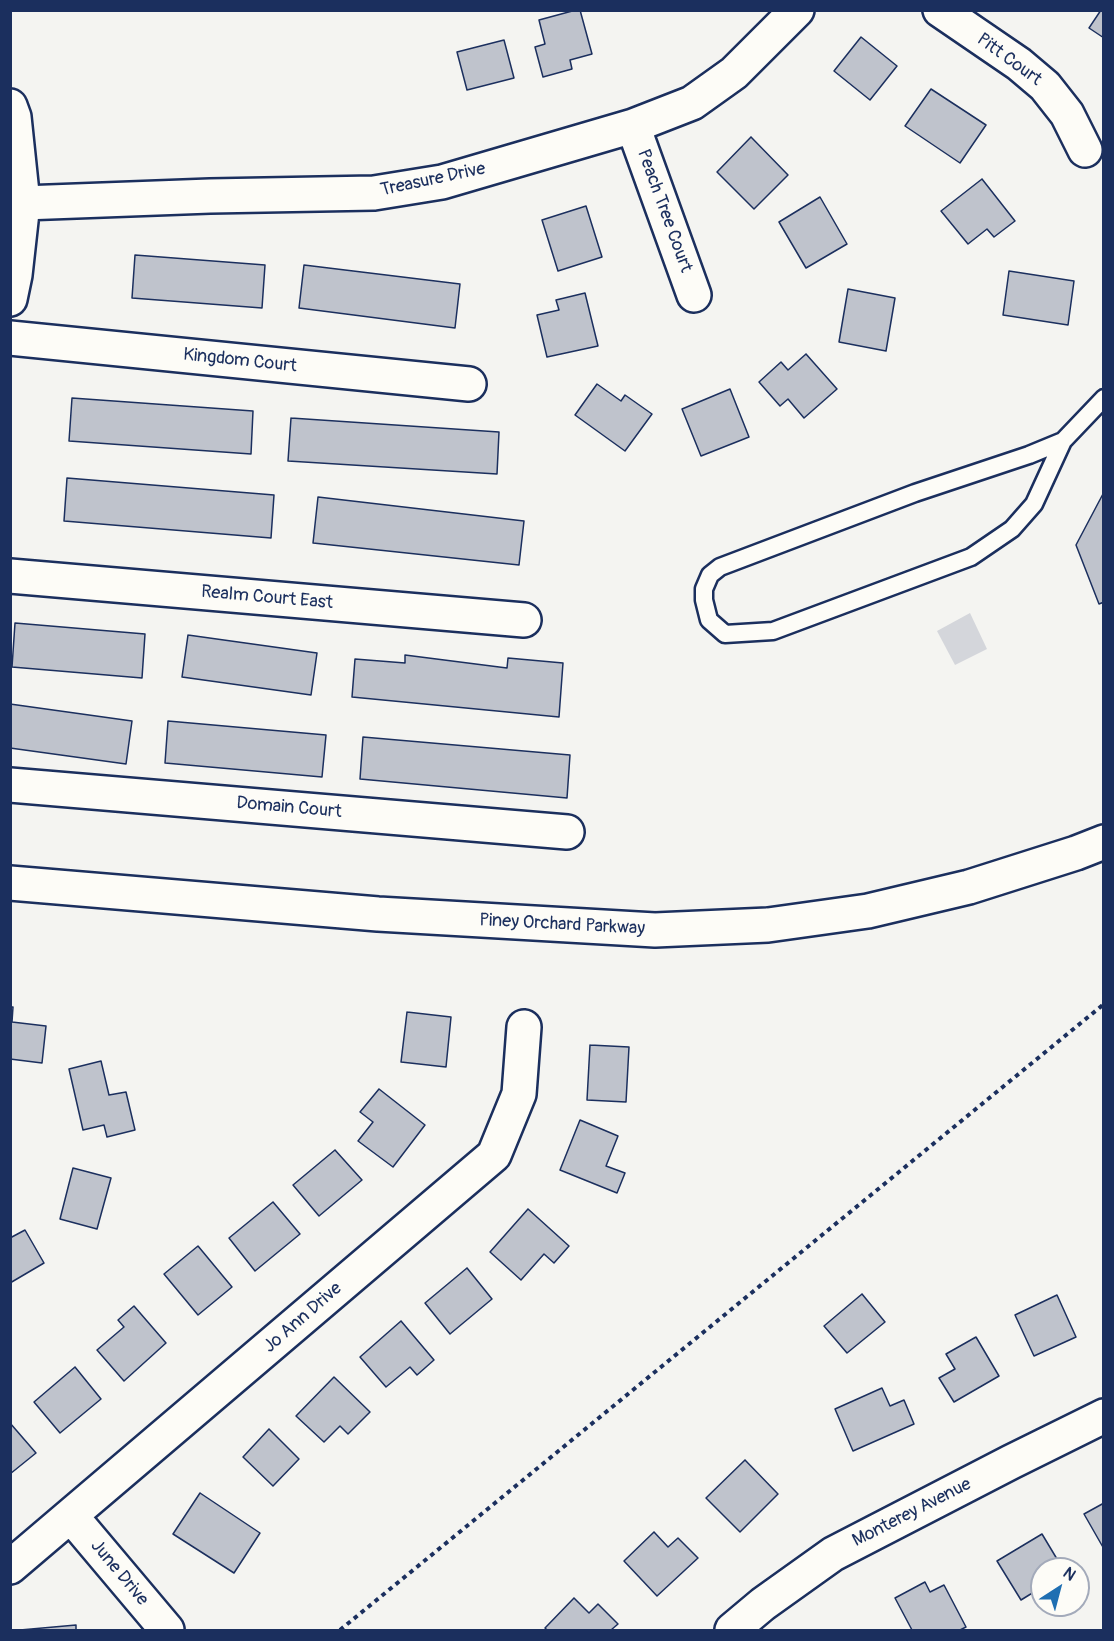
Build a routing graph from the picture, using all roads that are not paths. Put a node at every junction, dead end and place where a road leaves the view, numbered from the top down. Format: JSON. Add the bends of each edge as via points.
{"nodes":[{"id":1,"x":797,"y":10,"type":"edge"},
{"id":2,"x":940,"y":10,"type":"edge"},
{"id":3,"x":10,"y":106,"type":"edge"},
{"id":4,"x":633,"y":126,"type":"junction"},
{"id":5,"x":1085,"y":150,"type":"dead end"},
{"id":6,"x":17,"y":202,"type":"edge"},
{"id":7,"x":694,"y":295,"type":"dead end"},
{"id":8,"x":10,"y":299,"type":"edge"},
{"id":9,"x":10,"y":338,"type":"edge"},
{"id":10,"x":469,"y":384,"type":"dead end"},
{"id":11,"x":1104,"y":398,"type":"edge"},
{"id":12,"x":1063,"y":441,"type":"junction"},
{"id":13,"x":10,"y":576,"type":"edge"},
{"id":14,"x":524,"y":620,"type":"dead end"},
{"id":15,"x":10,"y":785,"type":"edge"},
{"id":16,"x":567,"y":832,"type":"dead end"},
{"id":17,"x":1104,"y":842,"type":"edge"},
{"id":18,"x":10,"y":883,"type":"edge"},
{"id":19,"x":524,"y":1027,"type":"dead end"},
{"id":20,"x":1104,"y":1416,"type":"edge"},
{"id":21,"x":71,"y":1516,"type":"junction"},
{"id":22,"x":10,"y":1567,"type":"edge"},
{"id":23,"x":167,"y":1630,"type":"edge"},
{"id":24,"x":732,"y":1630,"type":"edge"}],
"edges":[{"from":1,"to":4,"type":"street","name":"Treasure Drive","via":[[734,73],[692,103]]},
{"from":2,"to":5,"type":"street","name":"Pitt Court","via":[[1046,86],[1067,114]]},
{"from":3,"to":6,"type":"street","via":[[14,117]]},
{"from":4,"to":6,"type":"street","name":"Treasure Drive","via":[[442,182],[374,193]]},
{"from":4,"to":7,"type":"street","name":"Peach Tree Court"},
{"from":6,"to":8,"type":"street"},
{"from":9,"to":10,"type":"street","name":"Kingdom Court"},
{"from":11,"to":12,"type":"lane"},
{"from":12,"to":12,"type":"lane","via":[[720,567],[710,575],[704,589],[709,620],[726,634],[773,631],[971,557],[1011,529],[1034,504]]},
{"from":13,"to":14,"type":"street","name":"Realm Court East"},
{"from":15,"to":16,"type":"street","name":"Domain Court"},
{"from":17,"to":18,"type":"street","name":"Piney Orchard Parkway","via":[[969,887],[868,911],[768,925],[655,930],[378,914]]},
{"from":19,"to":21,"type":"street","name":"Jo Ann Drive","via":[[519,1095],[494,1155]]},
{"from":20,"to":24,"type":"street","name":"Monterey Avenue","via":[[832,1554]]},
{"from":21,"to":22,"type":"street","name":"Jo Ann Drive"},
{"from":21,"to":23,"type":"street","name":"June Drive"}]}
